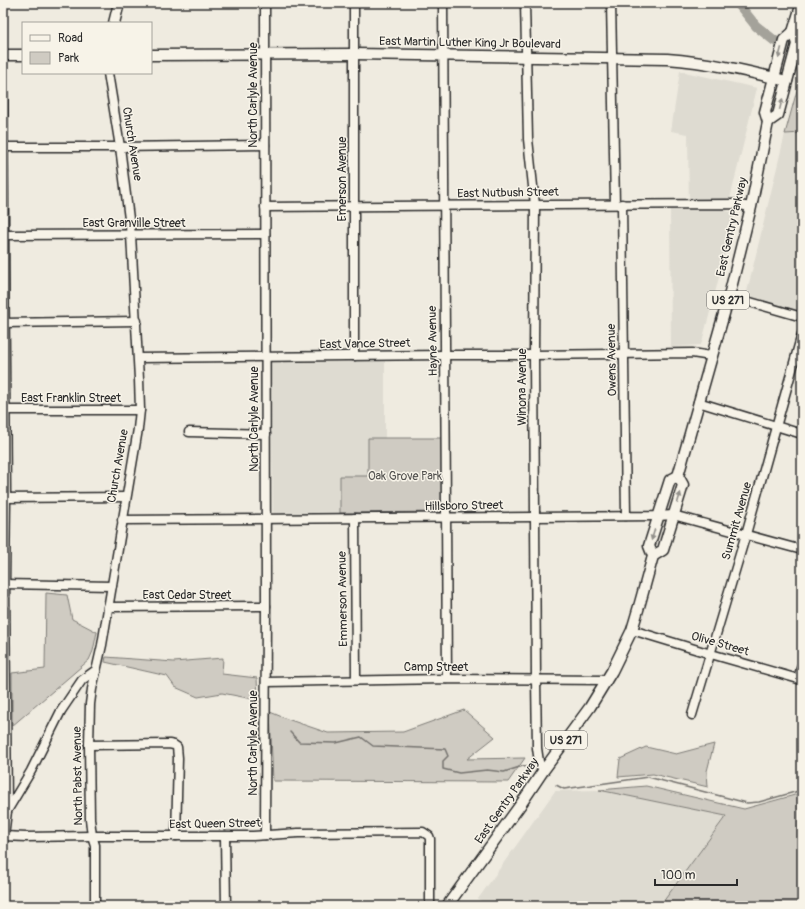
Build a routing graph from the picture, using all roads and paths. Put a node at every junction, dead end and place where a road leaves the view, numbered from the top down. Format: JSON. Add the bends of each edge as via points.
{"nodes":[{"id":1,"x":119,"y":3,"type":"edge"},
{"id":2,"x":265,"y":3,"type":"edge"},
{"id":3,"x":354,"y":3,"type":"edge"},
{"id":4,"x":443,"y":3,"type":"edge"},
{"id":5,"x":526,"y":3,"type":"edge"},
{"id":6,"x":611,"y":3,"type":"edge"},
{"id":7,"x":801,"y":7,"type":"edge"},
{"id":8,"x":114,"y":22,"type":"edge"},
{"id":9,"x":793,"y":32,"type":"junction"},
{"id":10,"x":265,"y":54,"type":"junction"},
{"id":11,"x":354,"y":54,"type":"junction"},
{"id":12,"x":3,"y":55,"type":"edge"},
{"id":13,"x":22,"y":55,"type":"edge"},
{"id":14,"x":152,"y":55,"type":"edge"},
{"id":15,"x":443,"y":56,"type":"junction"},
{"id":16,"x":526,"y":58,"type":"junction"},
{"id":17,"x":612,"y":58,"type":"junction"},
{"id":18,"x":108,"y":74,"type":"edge"},
{"id":19,"x":774,"y":78,"type":"junction"},
{"id":20,"x":787,"y":81,"type":"junction"},
{"id":21,"x":3,"y":93,"type":"edge"},
{"id":22,"x":768,"y":122,"type":"junction"},
{"id":23,"x":265,"y":145,"type":"junction"},
{"id":24,"x":3,"y":147,"type":"edge"},
{"id":25,"x":120,"y":147,"type":"junction"},
{"id":26,"x":619,"y":204,"type":"junction"},
{"id":27,"x":535,"y":205,"type":"junction"},
{"id":28,"x":444,"y":206,"type":"junction"},
{"id":29,"x":265,"y":207,"type":"junction"},
{"id":30,"x":354,"y":207,"type":"junction"},
{"id":31,"x":751,"y":207,"type":"junction"},
{"id":32,"x":265,"y":234,"type":"junction"},
{"id":33,"x":3,"y":235,"type":"edge"},
{"id":34,"x":131,"y":235,"type":"junction"},
{"id":35,"x":729,"y":296,"type":"junction"},
{"id":36,"x":802,"y":317,"type":"edge"},
{"id":37,"x":137,"y":321,"type":"junction"},
{"id":38,"x":4,"y":323,"type":"edge"},
{"id":39,"x":802,"y":334,"type":"edge"},
{"id":40,"x":624,"y":353,"type":"junction"},
{"id":41,"x":445,"y":355,"type":"junction"},
{"id":42,"x":534,"y":355,"type":"junction"},
{"id":43,"x":354,"y":356,"type":"junction"},
{"id":44,"x":711,"y":356,"type":"junction"},
{"id":45,"x":265,"y":357,"type":"junction"},
{"id":46,"x":139,"y":358,"type":"junction"},
{"id":47,"x":698,"y":402,"type":"junction"},
{"id":48,"x":4,"y":410,"type":"edge"},
{"id":49,"x":140,"y":410,"type":"junction"},
{"id":50,"x":776,"y":426,"type":"junction"},
{"id":51,"x":189,"y":432,"type":"dead end"},
{"id":52,"x":266,"y":434,"type":"junction"},
{"id":53,"x":802,"y":434,"type":"edge"},
{"id":54,"x":678,"y":476,"type":"junction"},
{"id":55,"x":126,"y":497,"type":"junction"},
{"id":56,"x":4,"y":498,"type":"edge"},
{"id":57,"x":673,"y":515,"type":"junction"},
{"id":58,"x":626,"y":516,"type":"junction"},
{"id":59,"x":658,"y":516,"type":"junction"},
{"id":60,"x":535,"y":517,"type":"junction"},
{"id":61,"x":354,"y":518,"type":"junction"},
{"id":62,"x":446,"y":518,"type":"junction"},
{"id":63,"x":266,"y":519,"type":"junction"},
{"id":64,"x":122,"y":520,"type":"junction"},
{"id":65,"x":746,"y":534,"type":"junction"},
{"id":66,"x":802,"y":550,"type":"edge"},
{"id":67,"x":653,"y":556,"type":"junction"},
{"id":68,"x":4,"y":584,"type":"edge"},
{"id":69,"x":112,"y":586,"type":"junction"},
{"id":70,"x":266,"y":606,"type":"junction"},
{"id":71,"x":108,"y":607,"type":"junction"},
{"id":72,"x":632,"y":630,"type":"junction"},
{"id":73,"x":711,"y":654,"type":"junction"},
{"id":74,"x":802,"y":665,"type":"edge"},
{"id":75,"x":96,"y":670,"type":"junction"},
{"id":76,"x":447,"y":678,"type":"junction"},
{"id":77,"x":356,"y":679,"type":"junction"},
{"id":78,"x":536,"y":679,"type":"junction"},
{"id":79,"x":800,"y":679,"type":"edge"},
{"id":80,"x":607,"y":680,"type":"junction"},
{"id":81,"x":266,"y":682,"type":"junction"},
{"id":82,"x":692,"y":715,"type":"dead end"},
{"id":83,"x":89,"y":745,"type":"junction"},
{"id":84,"x":543,"y":772,"type":"junction"},
{"id":85,"x":8,"y":811,"type":"junction"},
{"id":86,"x":265,"y":835,"type":"junction"},
{"id":87,"x":4,"y":836,"type":"edge"},
{"id":88,"x":92,"y":836,"type":"junction"},
{"id":89,"x":176,"y":836,"type":"junction"},
{"id":90,"x":225,"y":836,"type":"junction"},
{"id":91,"x":95,"y":906,"type":"edge"},
{"id":92,"x":226,"y":906,"type":"edge"},
{"id":93,"x":430,"y":906,"type":"edge"},
{"id":94,"x":447,"y":906,"type":"edge"}],
"edges":[{"from":1,"to":8,"type":"main road"},
{"from":2,"to":10,"type":"street","name":"North Carlyle Avenue"},
{"from":3,"to":11,"type":"street","name":"Emerson Avenue"},
{"from":4,"to":15,"type":"street","name":"Hayne Avenue"},
{"from":5,"to":16,"type":"street","name":"Winona Avenue"},
{"from":6,"to":17,"type":"street","name":"Owens Avenue"},
{"from":7,"to":9,"type":"main road","name":"East Gentry Parkway","number":"US 271"},
{"from":9,"to":19,"type":"main road","name":"East Gentry Parkway","number":"US 271","one_way":true,"via":[[784,40]]},
{"from":9,"to":20,"type":"main road","name":"East Gentry Parkway","number":"US 271","via":[[797,44]]},
{"from":10,"to":11,"type":"main road","name":"East Martin Luther King Jr Boulevard"},
{"from":10,"to":14,"type":"main road","name":"East Martin Luther King Jr Boulevard"},
{"from":10,"to":23,"type":"street","name":"North Carlyle Avenue"},
{"from":11,"to":15,"type":"main road","name":"East Martin Luther King Jr Boulevard"},
{"from":11,"to":30,"type":"street","name":"Emerson Avenue"},
{"from":12,"to":13,"type":"main road"},
{"from":15,"to":16,"type":"main road","name":"East Martin Luther King Jr Boulevard"},
{"from":15,"to":28,"type":"street","name":"Hayne Avenue"},
{"from":16,"to":17,"type":"main road","name":"East Martin Luther King Jr Boulevard"},
{"from":16,"to":27,"type":"street","name":"Winona Avenue","via":[[528,139]]},
{"from":17,"to":19,"type":"main road","name":"East Martin Luther King Jr Boulevard","via":[[698,62]]},
{"from":17,"to":26,"type":"street","name":"Owens Avenue"},
{"from":18,"to":25,"type":"street","name":"Church Avenue"},
{"from":19,"to":20,"type":"main road","name":"East Martin Luther King Jr Boulevard"},
{"from":19,"to":22,"type":"main road","name":"East Gentry Parkway","number":"US 271","via":[[765,112]]},
{"from":22,"to":20,"type":"main road","name":"East Gentry Parkway","number":"US 271","one_way":true,"via":[[778,115]]},
{"from":21,"to":24,"type":"street"},
{"from":22,"to":31,"type":"main road","name":"East Gentry Parkway","number":"US 271"},
{"from":23,"to":25,"type":"street"},
{"from":23,"to":29,"type":"street","name":"North Carlyle Avenue"},
{"from":24,"to":25,"type":"street"},
{"from":24,"to":33,"type":"street"},
{"from":25,"to":34,"type":"street","name":"Church Avenue"},
{"from":26,"to":27,"type":"street","name":"East Nutbush Street"},
{"from":26,"to":31,"type":"street","name":"East Nutbush Street","via":[[733,204]]},
{"from":26,"to":40,"type":"street","name":"Owens Avenue"},
{"from":27,"to":28,"type":"street","name":"East Nutbush Street"},
{"from":27,"to":42,"type":"street","name":"Winona Avenue"},
{"from":28,"to":30,"type":"street","name":"East Nutbush Street"},
{"from":28,"to":41,"type":"street","name":"Hayne Avenue"},
{"from":29,"to":30,"type":"street","name":"East Nutbush Street"},
{"from":29,"to":32,"type":"street","name":"North Carlyle Avenue"},
{"from":30,"to":43,"type":"street","name":"Emerson Avenue"},
{"from":31,"to":35,"type":"main road","name":"East Gentry Parkway","number":"US 271"},
{"from":32,"to":34,"type":"street","name":"East Granville Street"},
{"from":32,"to":45,"type":"street","name":"North Carlyle Avenue"},
{"from":33,"to":34,"type":"street","name":"East Granville Street"},
{"from":33,"to":38,"type":"street"},
{"from":34,"to":37,"type":"street","name":"Church Avenue"},
{"from":35,"to":36,"type":"street"},
{"from":35,"to":44,"type":"main road","name":"East Gentry Parkway","number":"US 271"},
{"from":37,"to":38,"type":"street"},
{"from":37,"to":46,"type":"street","name":"Church Avenue"},
{"from":38,"to":48,"type":"street"},
{"from":39,"to":50,"type":"street","name":"Summit Avenue"},
{"from":40,"to":42,"type":"street","name":"East Vance Street"},
{"from":40,"to":44,"type":"street","name":"East Vance Street","via":[[692,353]]},
{"from":40,"to":58,"type":"street","name":"Owens Avenue"},
{"from":41,"to":42,"type":"street","name":"East Vance Street"},
{"from":41,"to":43,"type":"street","name":"East Vance Street"},
{"from":41,"to":62,"type":"street","name":"Hayne Avenue"},
{"from":42,"to":60,"type":"street","name":"Winona Avenue"},
{"from":43,"to":45,"type":"street","name":"East Vance Street"},
{"from":44,"to":47,"type":"main road","name":"East Gentry Parkway","number":"US 271"},
{"from":45,"to":46,"type":"street","name":"East Vance Street"},
{"from":45,"to":52,"type":"street","name":"North Carlyle Avenue"},
{"from":46,"to":49,"type":"street","name":"Church Avenue"},
{"from":47,"to":50,"type":"street"},
{"from":47,"to":54,"type":"main road","name":"East Gentry Parkway","number":"US 271"},
{"from":48,"to":49,"type":"street","name":"East Franklin Street"},
{"from":48,"to":56,"type":"street"},
{"from":49,"to":55,"type":"street","name":"Church Avenue"},
{"from":50,"to":53,"type":"street"},
{"from":50,"to":65,"type":"street","name":"Summit Avenue"},
{"from":51,"to":52,"type":"street"},
{"from":52,"to":63,"type":"street","name":"North Carlyle Avenue"},
{"from":57,"to":54,"type":"main road","name":"East Gentry Parkway","number":"US 271","one_way":true,"via":[[683,485]]},
{"from":54,"to":59,"type":"main road","name":"East Gentry Parkway","number":"US 271","via":[[670,480]]},
{"from":55,"to":56,"type":"street"},
{"from":55,"to":64,"type":"street","name":"Church Avenue"},
{"from":56,"to":68,"type":"street"},
{"from":57,"to":59,"type":"street","name":"Hillsboro Street"},
{"from":57,"to":65,"type":"street","name":"Hillsboro Street"},
{"from":57,"to":67,"type":"main road","name":"East Gentry Parkway","number":"US 271","via":[[663,550]]},
{"from":58,"to":59,"type":"street","name":"Hillsboro Street"},
{"from":58,"to":60,"type":"street","name":"Hillsboro Street"},
{"from":59,"to":67,"type":"main road","name":"East Gentry Parkway","number":"US 271","one_way":true,"via":[[649,546]]},
{"from":60,"to":62,"type":"street","name":"Hillsboro Street"},
{"from":60,"to":78,"type":"street","name":"Winona Avenue"},
{"from":61,"to":62,"type":"street","name":"Hillsboro Street"},
{"from":61,"to":63,"type":"street","name":"Hillsboro Street"},
{"from":61,"to":77,"type":"street","name":"Emmerson Avenue"},
{"from":62,"to":76,"type":"street","name":"Hayne Avenue"},
{"from":63,"to":64,"type":"street","name":"Hillsboro Street"},
{"from":63,"to":70,"type":"street","name":"North Carlyle Avenue"},
{"from":64,"to":69,"type":"street","name":"Church Avenue"},
{"from":65,"to":66,"type":"street","name":"Hillsboro Street"},
{"from":65,"to":73,"type":"street","name":"Summit Avenue"},
{"from":67,"to":72,"type":"main road","name":"East Gentry Parkway","number":"US 271"},
{"from":68,"to":69,"type":"street"},
{"from":68,"to":85,"type":"street"},
{"from":69,"to":71,"type":"street","name":"Church Avenue"},
{"from":70,"to":71,"type":"street","name":"East Cedar Street"},
{"from":70,"to":81,"type":"street","name":"North Carlyle Avenue"},
{"from":71,"to":75,"type":"street","name":"Church Avenue"},
{"from":72,"to":73,"type":"street","name":"Olive Street"},
{"from":72,"to":80,"type":"main road","name":"East Gentry Parkway","number":"US 271"},
{"from":73,"to":79,"type":"street","name":"Olive Street"},
{"from":73,"to":82,"type":"street","name":"Summit Avenue"},
{"from":74,"to":79,"type":"street"},
{"from":75,"to":83,"type":"street","name":"North Pabst Avenue","via":[[90,704]]},
{"from":75,"to":85,"type":"street","via":[[82,680],[61,711]]},
{"from":76,"to":77,"type":"street","name":"Camp Street"},
{"from":76,"to":78,"type":"street","name":"Camp Street"},
{"from":77,"to":81,"type":"street","name":"Camp Street"},
{"from":78,"to":80,"type":"street","name":"Camp Street"},
{"from":78,"to":84,"type":"street","name":"Winona Avenue","via":[[537,748]]},
{"from":80,"to":84,"type":"main road","name":"East Gentry Parkway","number":"US 271"},
{"from":81,"to":86,"type":"street","name":"North Carlyle Avenue"},
{"from":83,"to":88,"type":"street","name":"North Pabst Avenue"},
{"from":83,"to":89,"type":"street","via":[[169,744],[177,747]]},
{"from":84,"to":94,"type":"main road","name":"East Gentry Parkway","number":"US 271"},
{"from":85,"to":87,"type":"street"},
{"from":86,"to":90,"type":"street","name":"East Queen Street"},
{"from":86,"to":93,"type":"street","name":"East Queen Street","via":[[306,832],[427,834],[430,842]]},
{"from":87,"to":88,"type":"street","name":"East Queen Street"},
{"from":88,"to":89,"type":"street","name":"East Queen Street"},
{"from":88,"to":91,"type":"street","name":"North Pabst Avenue","via":[[95,845]]},
{"from":89,"to":90,"type":"street","name":"East Queen Street"},
{"from":90,"to":92,"type":"street"}]}
